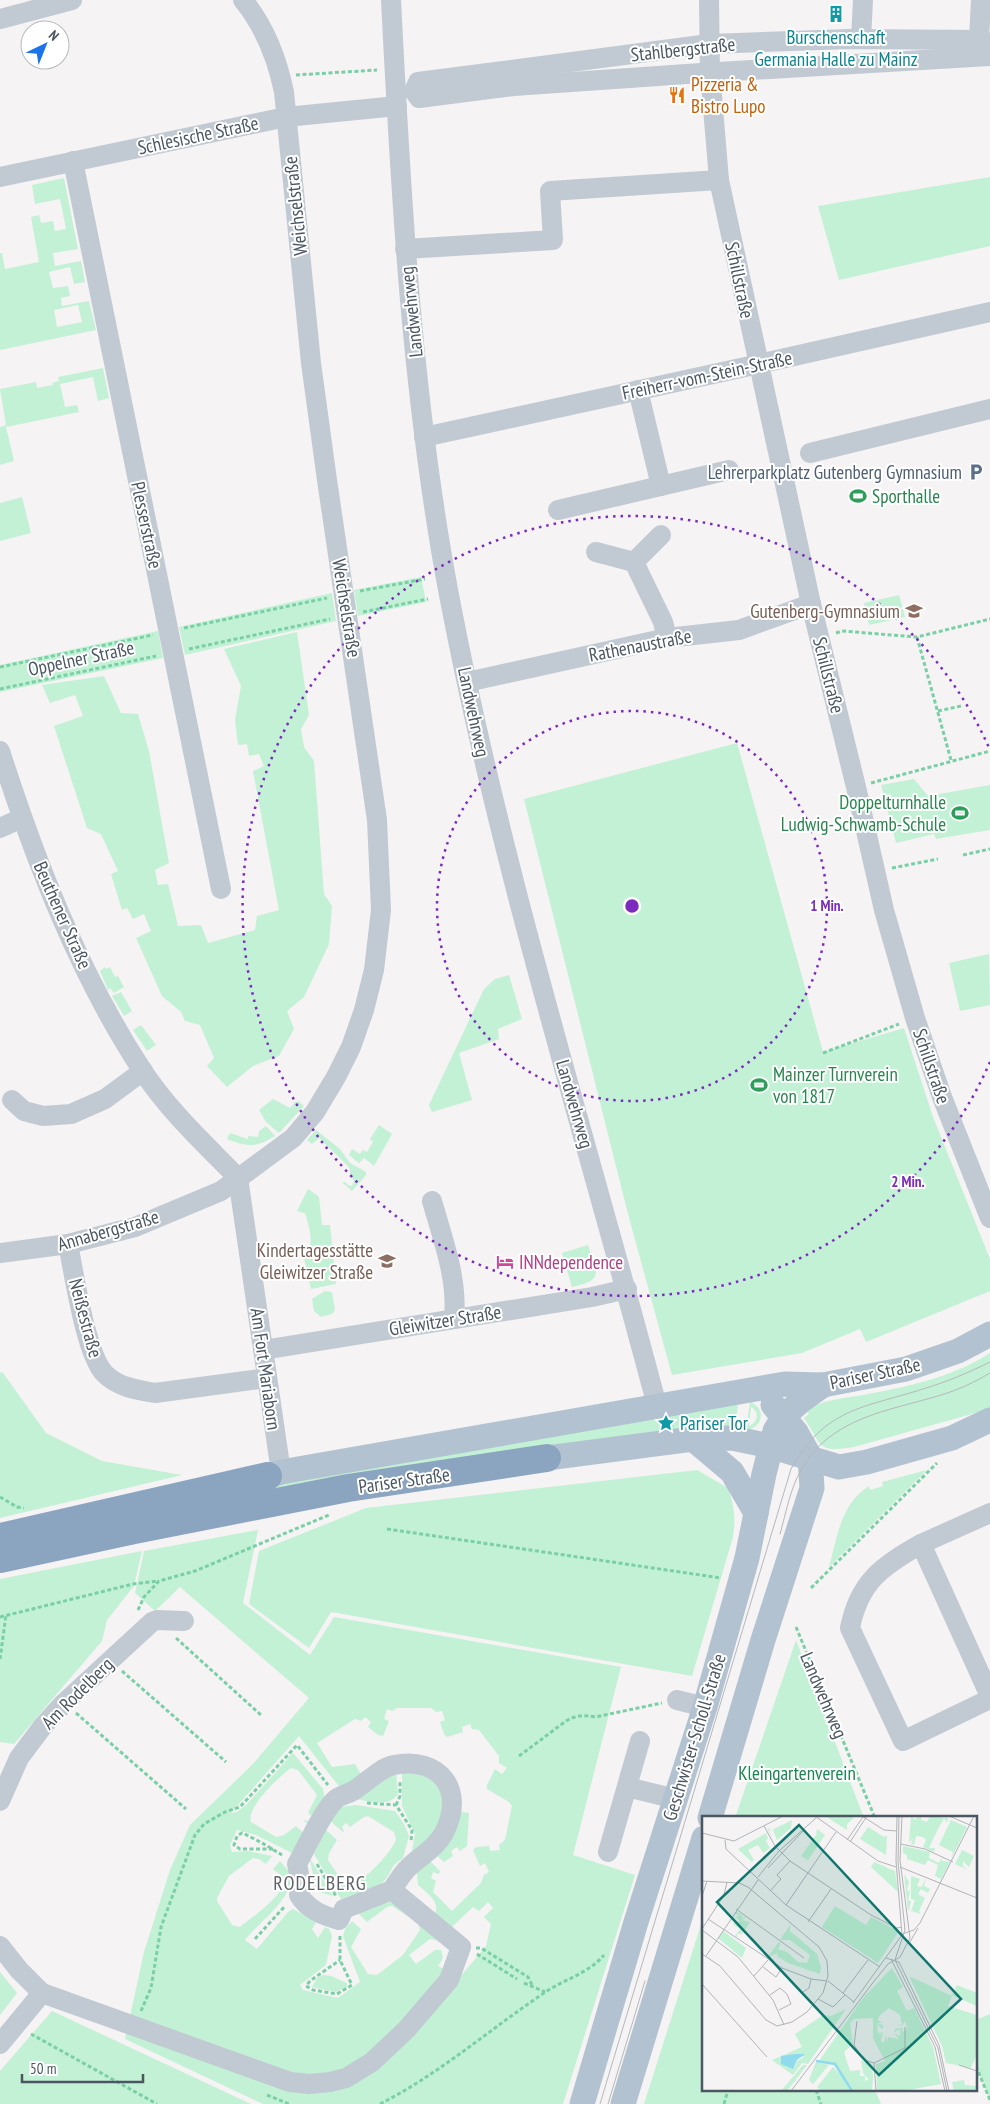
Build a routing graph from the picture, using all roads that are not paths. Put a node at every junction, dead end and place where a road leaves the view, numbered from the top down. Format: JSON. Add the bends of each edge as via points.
{"nodes":[{"id":1,"x":72,"y":0,"type":"edge"},
{"id":2,"x":243,"y":0,"type":"edge"},
{"id":3,"x":391,"y":0,"type":"edge"},
{"id":4,"x":709,"y":0,"type":"edge"},
{"id":5,"x":863,"y":0,"type":"edge"},
{"id":6,"x":982,"y":0,"type":"edge"},
{"id":7,"x":0,"y":19,"type":"edge"},
{"id":8,"x":862,"y":39,"type":"junction"},
{"id":9,"x":709,"y":44,"type":"junction"},
{"id":10,"x":986,"y":46,"type":"edge"},
{"id":11,"x":710,"y":72,"type":"junction"},
{"id":12,"x":402,"y":97,"type":"junction"},
{"id":13,"x":286,"y":117,"type":"junction"},
{"id":14,"x":73,"y":161,"type":"junction"},
{"id":15,"x":0,"y":177,"type":"edge"},
{"id":16,"x":719,"y":180,"type":"junction"},
{"id":17,"x":405,"y":249,"type":"junction"},
{"id":18,"x":990,"y":312,"type":"edge"},
{"id":19,"x":759,"y":364,"type":"junction"},
{"id":20,"x":638,"y":390,"type":"junction"},
{"id":21,"x":990,"y":409,"type":"edge"},
{"id":22,"x":424,"y":436,"type":"junction"},
{"id":23,"x":810,"y":453,"type":"dead end"},
{"id":24,"x":729,"y":470,"type":"dead end"},
{"id":25,"x":661,"y":486,"type":"junction"},
{"id":26,"x":558,"y":510,"type":"dead end"},
{"id":27,"x":662,"y":535,"type":"dead end"},
{"id":28,"x":596,"y":552,"type":"dead end"},
{"id":29,"x":634,"y":562,"type":"junction"},
{"id":30,"x":812,"y":604,"type":"junction"},
{"id":31,"x":668,"y":638,"type":"junction"},
{"id":32,"x":468,"y":682,"type":"junction"},
{"id":33,"x":0,"y":751,"type":"edge"},
{"id":34,"x":22,"y":818,"type":"junction"},
{"id":35,"x":0,"y":828,"type":"edge"},
{"id":36,"x":221,"y":889,"type":"dead end"},
{"id":37,"x":143,"y":1071,"type":"junction"},
{"id":38,"x":12,"y":1100,"type":"dead end"},
{"id":39,"x":238,"y":1178,"type":"junction"},
{"id":40,"x":432,"y":1201,"type":"dead end"},
{"id":41,"x":990,"y":1218,"type":"edge"},
{"id":42,"x":68,"y":1244,"type":"junction"},
{"id":43,"x":0,"y":1254,"type":"edge"},
{"id":44,"x":626,"y":1289,"type":"junction"},
{"id":45,"x":454,"y":1319,"type":"junction"},
{"id":46,"x":990,"y":1334,"type":"edge"},
{"id":47,"x":263,"y":1350,"type":"junction"},
{"id":48,"x":267,"y":1378,"type":"junction"},
{"id":49,"x":823,"y":1385,"type":"junction"},
{"id":50,"x":754,"y":1389,"type":"junction"},
{"id":51,"x":657,"y":1406,"type":"junction"},
{"id":52,"x":784,"y":1416,"type":"junction"},
{"id":53,"x":990,"y":1420,"type":"edge"},
{"id":54,"x":990,"y":1430,"type":"edge"},
{"id":55,"x":952,"y":1438,"type":"junction"},
{"id":56,"x":693,"y":1439,"type":"junction"},
{"id":57,"x":770,"y":1446,"type":"junction"},
{"id":58,"x":810,"y":1457,"type":"junction"},
{"id":59,"x":547,"y":1458,"type":"joint"},
{"id":60,"x":839,"y":1467,"type":"junction"},
{"id":61,"x":274,"y":1474,"type":"junction"},
{"id":62,"x":812,"y":1488,"type":"junction"},
{"id":63,"x":756,"y":1513,"type":"junction"},
{"id":64,"x":990,"y":1513,"type":"edge"},
{"id":65,"x":0,"y":1538,"type":"edge"},
{"id":66,"x":920,"y":1544,"type":"junction"},
{"id":67,"x":0,"y":1559,"type":"edge"},
{"id":68,"x":184,"y":1621,"type":"dead end"},
{"id":69,"x":990,"y":1697,"type":"edge"},
{"id":70,"x":678,"y":1700,"type":"road end"},
{"id":71,"x":705,"y":1708,"type":"junction"},
{"id":72,"x":640,"y":1741,"type":"dead end"},
{"id":73,"x":627,"y":1787,"type":"junction"},
{"id":74,"x":676,"y":1799,"type":"junction"},
{"id":75,"x":0,"y":1801,"type":"edge"},
{"id":76,"x":711,"y":1816,"type":"edge"},
{"id":77,"x":702,"y":1845,"type":"edge"},
{"id":78,"x":608,"y":1852,"type":"dead end"},
{"id":79,"x":392,"y":1890,"type":"junction"},
{"id":80,"x":0,"y":1946,"type":"edge"},
{"id":81,"x":42,"y":1993,"type":"junction"},
{"id":82,"x":0,"y":2044,"type":"edge"},
{"id":83,"x":582,"y":2104,"type":"edge"},
{"id":84,"x":623,"y":2104,"type":"edge"}],
"edges":[{"from":1,"to":7,"type":"street"},
{"from":2,"to":13,"type":"street","name":"Weichselstraße","via":[[264,30],[281,76]]},
{"from":3,"to":12,"type":"street","name":"Landwehrweg"},
{"from":4,"to":9,"type":"street","name":"Schillstraße"},
{"from":5,"to":8,"type":"street"},
{"from":6,"to":10,"type":"street"},
{"from":8,"to":9,"type":"street","name":"Stahlbergstraße"},
{"from":8,"to":10,"type":"street","name":"Stahlbergstraße"},
{"from":9,"to":11,"type":"street","name":"Schillstraße"},
{"from":9,"to":12,"type":"street","name":"Stahlbergstraße","via":[[418,82]]},
{"from":10,"to":11,"type":"street","name":"Stahlbergstraße"},
{"from":11,"to":12,"type":"street","name":"Stahlbergstraße"},
{"from":11,"to":16,"type":"street","name":"Schillstraße"},
{"from":12,"to":13,"type":"street","name":"Schlesische Straße"},
{"from":12,"to":17,"type":"street","name":"Landwehrweg"},
{"from":13,"to":14,"type":"street","name":"Schlesische Straße"},
{"from":13,"to":39,"type":"street","name":"Weichselstraße","via":[[318,412],[373,788],[381,910],[374,970],[364,1010],[336,1077],[315,1112],[293,1138]]},
{"from":14,"to":15,"type":"street","name":"Schlesische Straße"},
{"from":14,"to":36,"type":"street","name":"Plesserstraße"},
{"from":16,"to":17,"type":"street","via":[[550,191],[553,240]]},
{"from":16,"to":19,"type":"street","name":"Schillstraße"},
{"from":17,"to":22,"type":"street","name":"Landwehrweg"},
{"from":18,"to":19,"type":"street","name":"Freiherr-vom-Stein-Straße"},
{"from":19,"to":20,"type":"street","name":"Freiherr-vom-Stein-Straße"},
{"from":19,"to":30,"type":"street","name":"Schillstraße"},
{"from":20,"to":22,"type":"street","name":"Freiherr-vom-Stein-Straße"},
{"from":20,"to":25,"type":"street"},
{"from":21,"to":23,"type":"street"},
{"from":22,"to":32,"type":"street","name":"Landwehrweg","via":[[450,596]]},
{"from":24,"to":25,"type":"street"},
{"from":25,"to":26,"type":"street"},
{"from":27,"to":29,"type":"street"},
{"from":28,"to":29,"type":"street"},
{"from":29,"to":31,"type":"street"},
{"from":30,"to":31,"type":"street","name":"Rathenaustraße","via":[[738,630]]},
{"from":30,"to":41,"type":"street","name":"Schillstraße","via":[[884,910],[942,1097]]},
{"from":31,"to":32,"type":"street","name":"Rathenaustraße"},
{"from":32,"to":44,"type":"street","name":"Landwehrweg","via":[[536,967]]},
{"from":33,"to":34,"type":"street","name":"Beuthener Straße"},
{"from":34,"to":35,"type":"street"},
{"from":34,"to":37,"type":"street","name":"Beuthener Straße","via":[[60,913],[104,1006]]},
{"from":37,"to":38,"type":"street","via":[[105,1099],[71,1114],[43,1116],[24,1111]]},
{"from":37,"to":39,"type":"street","name":"Beuthener Straße","via":[[200,1139]]},
{"from":39,"to":42,"type":"street","name":"Annabergstraße","via":[[221,1191],[134,1226]]},
{"from":39,"to":47,"type":"street","name":"Am Fort Mariaborn"},
{"from":40,"to":45,"type":"street","via":[[456,1299]]},
{"from":42,"to":43,"type":"street","name":"Annabergstraße"},
{"from":42,"to":48,"type":"street","name":"Neißestraße","via":[[89,1344],[96,1364],[116,1383],[155,1393]]},
{"from":44,"to":45,"type":"street","name":"Gleiwitzer Straße"},
{"from":44,"to":51,"type":"street","name":"Landwehrweg"},
{"from":45,"to":47,"type":"street","name":"Gleiwitzer Straße"},
{"from":46,"to":49,"type":"main road","name":"Pariser Straße","via":[[958,1351],[906,1369]]},
{"from":47,"to":48,"type":"street","name":"Am Fort Mariaborn"},
{"from":48,"to":61,"type":"street","name":"Am Fort Mariaborn"},
{"from":49,"to":50,"type":"main road","name":"Pariser Straße","via":[[785,1384]]},
{"from":49,"to":52,"type":"main road","name":"Geschwister-Scholl-Straße"},
{"from":50,"to":51,"type":"main road","name":"Pariser Straße"},
{"from":50,"to":52,"type":"main road"},
{"from":51,"to":61,"type":"main road","name":"Pariser Straße"},
{"from":52,"to":57,"type":"main road","name":"Geschwister-Scholl-Straße"},
{"from":52,"to":58,"type":"main road"},
{"from":53,"to":55,"type":"main road","name":"Pariser Straße"},
{"from":54,"to":55,"type":"street","name":"Pariser Straße"},
{"from":55,"to":60,"type":"main road","name":"Pariser Straße"},
{"from":56,"to":57,"type":"main road","name":"Pariser Straße","via":[[732,1438]]},
{"from":56,"to":59,"type":"main road","name":"Pariser Straße"},
{"from":56,"to":63,"type":"main road","via":[[732,1472]]},
{"from":57,"to":58,"type":"main road","name":"Pariser Straße"},
{"from":57,"to":63,"type":"main road","name":"Geschwister-Scholl-Straße"},
{"from":58,"to":60,"type":"main road","name":"Pariser Straße"},
{"from":58,"to":62,"type":"main road","name":"Geschwister-Scholl-Straße"},
{"from":59,"to":67,"type":"highway","name":"Pariser Straße","via":[[330,1491]]},
{"from":60,"to":62,"type":"main road"},
{"from":61,"to":65,"type":"highway","name":"Pariser Straße"},
{"from":62,"to":76,"type":"main road","name":"Geschwister-Scholl-Straße"},
{"from":63,"to":71,"type":"main road","name":"Geschwister-Scholl-Straße","via":[[747,1558]]},
{"from":64,"to":66,"type":"street"},
{"from":66,"to":69,"type":"street"},
{"from":66,"to":69,"type":"street","via":[[890,1562],[869,1582],[854,1608],[850,1628],[903,1741]]},
{"from":68,"to":75,"type":"street","name":"Am Rodelberg","via":[[152,1622],[64,1703],[19,1758]]},
{"from":70,"to":71,"type":"street"},
{"from":71,"to":74,"type":"main road","name":"Geschwister-Scholl-Straße"},
{"from":72,"to":73,"type":"street"},
{"from":73,"to":74,"type":"street"},
{"from":73,"to":78,"type":"street"},
{"from":74,"to":83,"type":"main road","name":"Geschwister-Scholl-Straße"},
{"from":77,"to":84,"type":"main road"},
{"from":79,"to":79,"type":"street","via":[[342,1914],[316,1911],[299,1896],[297,1864],[326,1812],[338,1798],[353,1792],[389,1766],[427,1766],[439,1772],[451,1795],[453,1803],[449,1820],[440,1838],[408,1867]]},
{"from":79,"to":81,"type":"street","via":[[473,1949],[406,2030],[360,2071],[346,2078],[309,2084],[282,2080]]},
{"from":80,"to":81,"type":"street"},
{"from":81,"to":82,"type":"street"}]}
